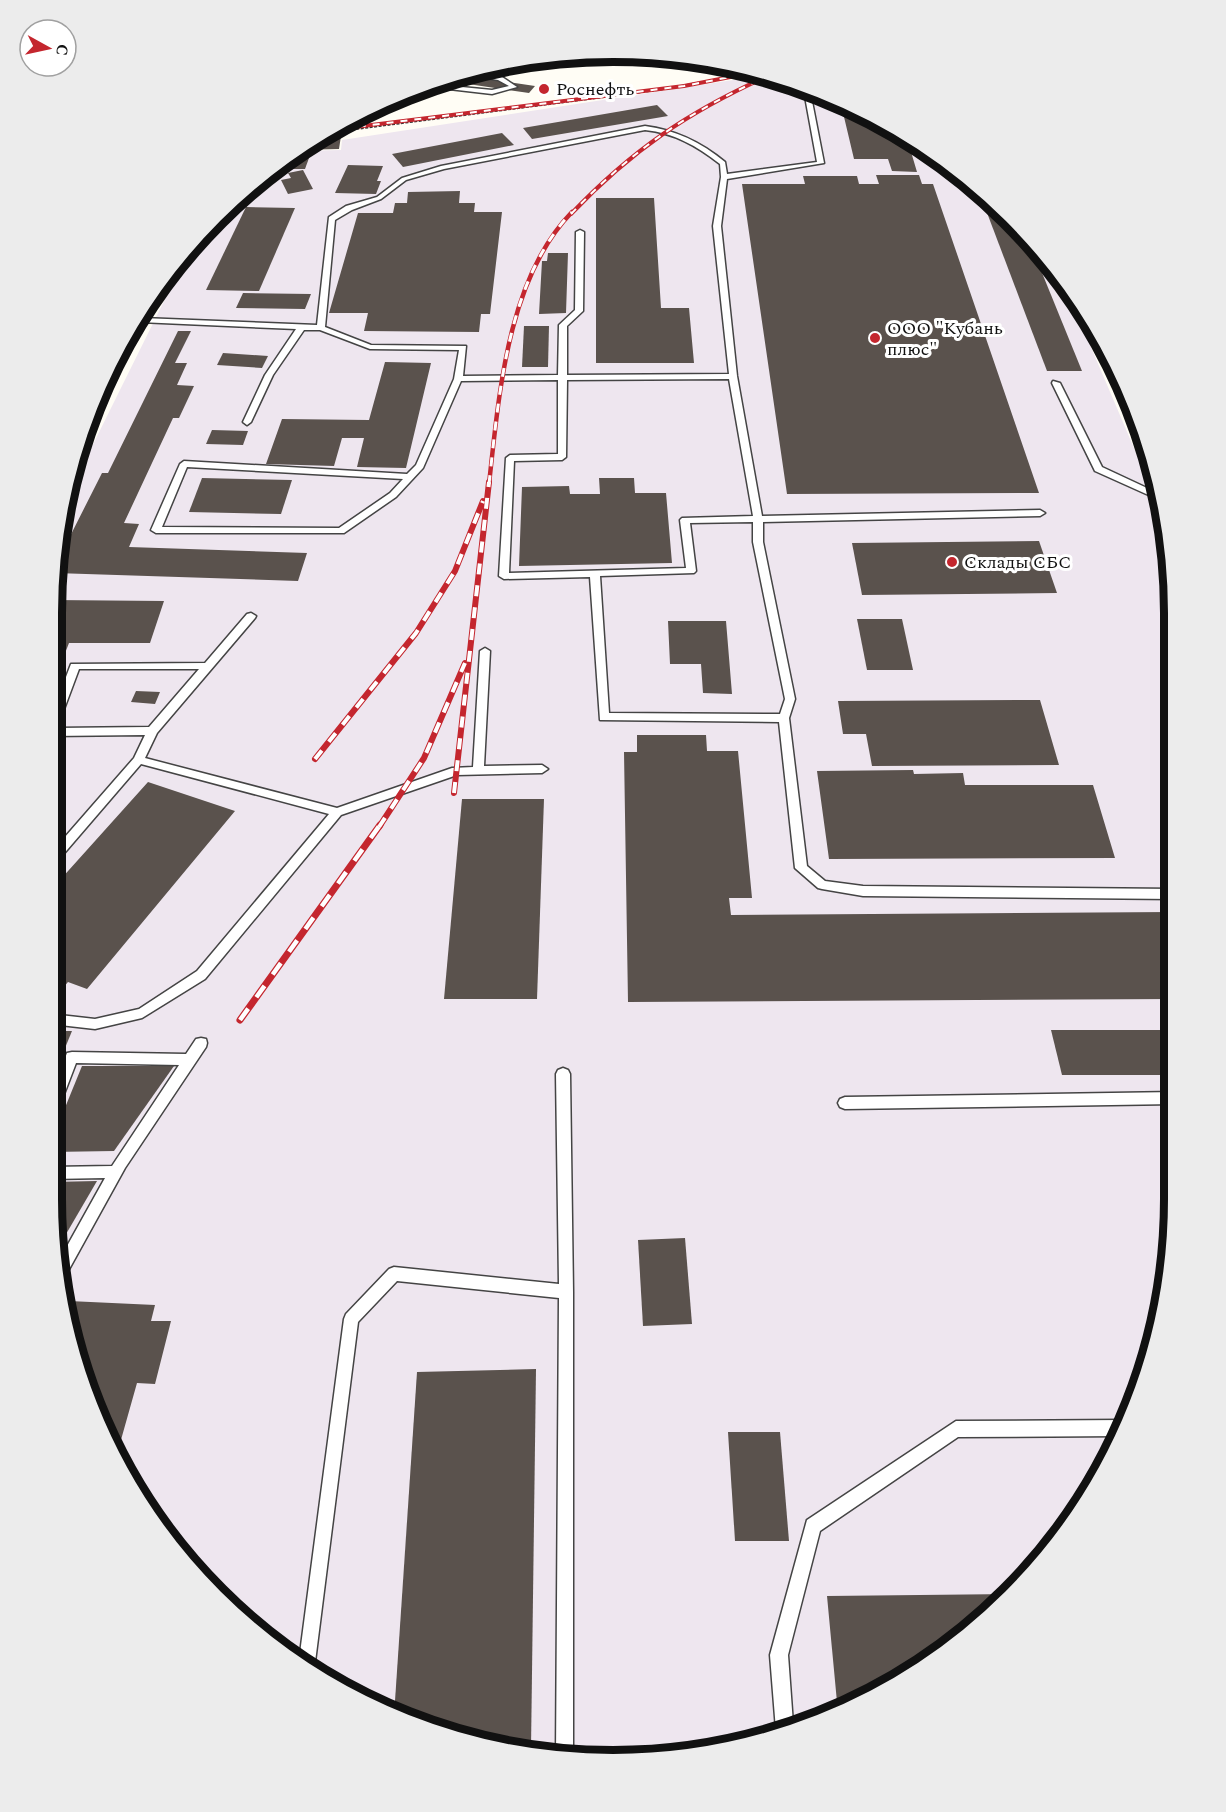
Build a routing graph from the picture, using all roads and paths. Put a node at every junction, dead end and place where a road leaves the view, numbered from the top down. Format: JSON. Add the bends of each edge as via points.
{"nodes":[{"id":1,"x":487,"y":76,"type":"edge"},
{"id":2,"x":737,"y":76,"type":"edge"},
{"id":3,"x":449,"y":87,"type":"edge"},
{"id":4,"x":808,"y":97,"type":"edge"},
{"id":5,"x":346,"y":130,"type":"edge"},
{"id":6,"x":724,"y":177,"type":"junction"},
{"id":7,"x":580,"y":232,"type":"dead end"},
{"id":8,"x":146,"y":320,"type":"edge"},
{"id":9,"x":302,"y":327,"type":"junction"},
{"id":10,"x":321,"y":328,"type":"junction"},
{"id":11,"x":733,"y":376,"type":"junction"},
{"id":12,"x":561,"y":378,"type":"junction"},
{"id":13,"x":458,"y":379,"type":"junction"},
{"id":14,"x":1056,"y":383,"type":"dead end"},
{"id":15,"x":247,"y":422,"type":"dead end"},
{"id":16,"x":410,"y":477,"type":"junction"},
{"id":17,"x":1151,"y":494,"type":"edge"},
{"id":18,"x":1040,"y":513,"type":"dead end"},
{"id":19,"x":758,"y":519,"type":"junction"},
{"id":20,"x":596,"y":574,"type":"junction"},
{"id":21,"x":251,"y":616,"type":"dead end"},
{"id":22,"x":485,"y":651,"type":"dead end"},
{"id":23,"x":208,"y":666,"type":"junction"},
{"id":24,"x":61,"y":704,"type":"edge"},
{"id":25,"x":784,"y":718,"type":"junction"},
{"id":26,"x":61,"y":731,"type":"edge"},
{"id":27,"x":152,"y":731,"type":"junction"},
{"id":28,"x":139,"y":760,"type":"junction"},
{"id":29,"x":542,"y":769,"type":"dead end"},
{"id":30,"x":478,"y":771,"type":"junction"},
{"id":31,"x":337,"y":812,"type":"junction"},
{"id":32,"x":61,"y":850,"type":"edge"},
{"id":33,"x":1165,"y":894,"type":"edge"},
{"id":34,"x":61,"y":1020,"type":"edge"},
{"id":35,"x":201,"y":1043,"type":"dead end"},
{"id":36,"x":189,"y":1060,"type":"junction"},
{"id":37,"x":563,"y":1074,"type":"dead end"},
{"id":38,"x":61,"y":1085,"type":"edge"},
{"id":39,"x":1165,"y":1098,"type":"edge"},
{"id":40,"x":845,"y":1102,"type":"dead end"},
{"id":41,"x":116,"y":1172,"type":"junction"},
{"id":42,"x":61,"y":1173,"type":"edge"},
{"id":43,"x":65,"y":1262,"type":"edge"},
{"id":44,"x":566,"y":1292,"type":"junction"},
{"id":45,"x":1115,"y":1428,"type":"edge"},
{"id":46,"x":308,"y":1659,"type":"edge"},
{"id":47,"x":784,"y":1723,"type":"edge"},
{"id":48,"x":566,"y":1748,"type":"edge"}],
"edges":[{"from":1,"to":3,"type":"lane","via":[[500,78],[514,87],[492,92]]},
{"from":2,"to":5,"type":"path","via":[[646,92]]},
{"from":4,"to":6,"type":"lane","via":[[821,163]]},
{"from":6,"to":10,"type":"lane","via":[[723,163],[709,151],[665,130],[645,129],[443,167],[404,179],[380,198],[349,208],[333,219]]},
{"from":6,"to":11,"type":"lane","via":[[717,226]]},
{"from":7,"to":12,"type":"lane","via":[[579,311],[563,325]]},
{"from":8,"to":9,"type":"lane"},
{"from":9,"to":10,"type":"lane"},
{"from":9,"to":15,"type":"lane","via":[[269,375]]},
{"from":10,"to":13,"type":"lane","via":[[370,347],[463,348]]},
{"from":11,"to":12,"type":"lane"},
{"from":11,"to":19,"type":"lane"},
{"from":12,"to":13,"type":"lane"},
{"from":12,"to":20,"type":"lane","via":[[562,457],[510,458],[504,576]]},
{"from":13,"to":16,"type":"lane","via":[[420,466]]},
{"from":14,"to":17,"type":"lane","via":[[1098,469]]},
{"from":16,"to":16,"type":"lane","via":[[184,464],[156,530],[341,531],[393,495]]},
{"from":18,"to":19,"type":"lane"},
{"from":19,"to":20,"type":"lane","via":[[685,520],[691,571]]},
{"from":19,"to":25,"type":"lane","via":[[758,542],[790,699]]},
{"from":20,"to":25,"type":"lane","via":[[604,717]]},
{"from":21,"to":23,"type":"lane"},
{"from":22,"to":30,"type":"lane"},
{"from":23,"to":24,"type":"lane","via":[[75,666]]},
{"from":23,"to":27,"type":"lane"},
{"from":25,"to":33,"type":"lane","via":[[801,868],[822,885],[863,891]]},
{"from":26,"to":27,"type":"lane"},
{"from":27,"to":28,"type":"lane"},
{"from":28,"to":31,"type":"lane"},
{"from":28,"to":32,"type":"lane"},
{"from":29,"to":30,"type":"lane"},
{"from":30,"to":31,"type":"lane","via":[[456,771]]},
{"from":31,"to":34,"type":"lane","via":[[201,975],[142,1013],[95,1024]]},
{"from":35,"to":36,"type":"lane"},
{"from":36,"to":38,"type":"lane","via":[[72,1057]]},
{"from":36,"to":41,"type":"lane"},
{"from":37,"to":44,"type":"lane"},
{"from":39,"to":40,"type":"lane"},
{"from":41,"to":42,"type":"lane"},
{"from":41,"to":43,"type":"lane"},
{"from":44,"to":46,"type":"lane","via":[[394,1274],[351,1319]]},
{"from":44,"to":48,"type":"lane"},
{"from":45,"to":47,"type":"lane","via":[[956,1429],[813,1526],[779,1655]]}]}
